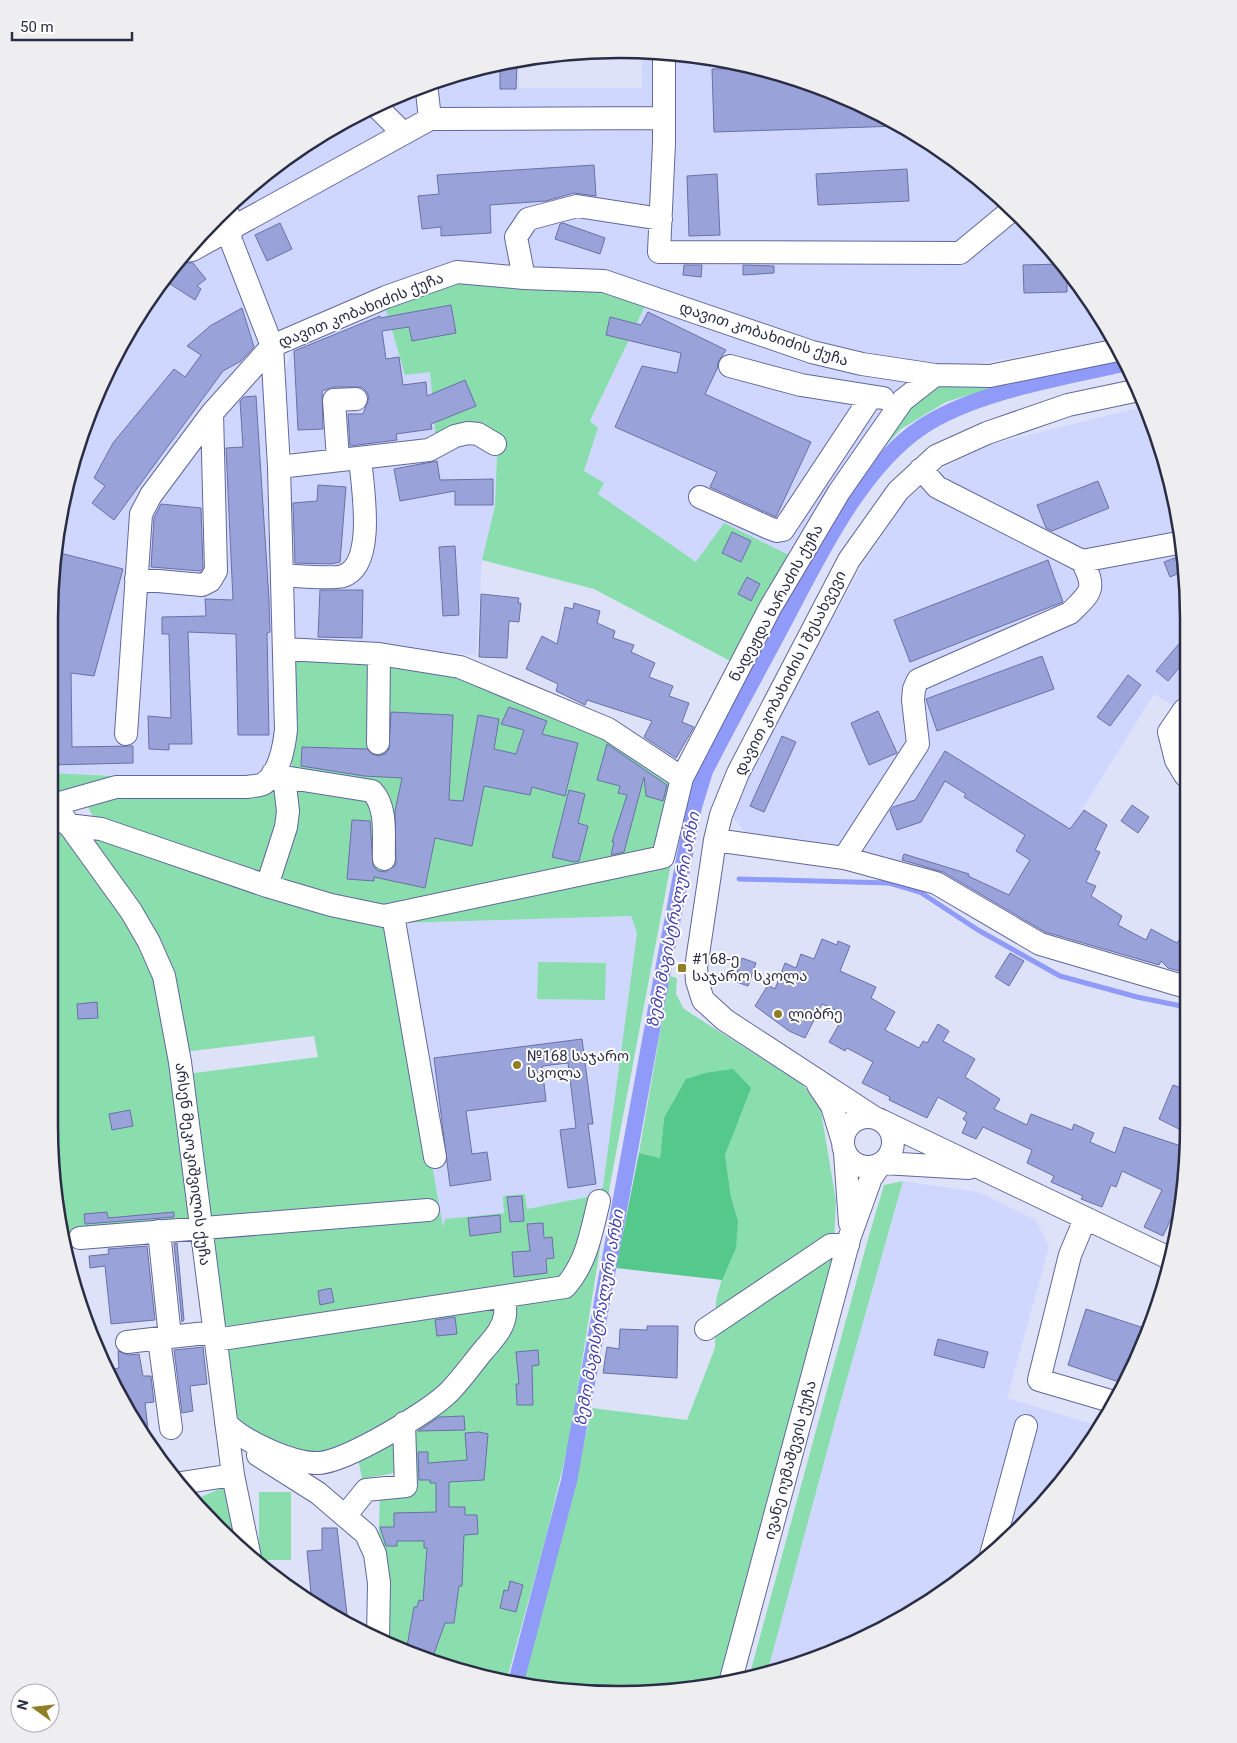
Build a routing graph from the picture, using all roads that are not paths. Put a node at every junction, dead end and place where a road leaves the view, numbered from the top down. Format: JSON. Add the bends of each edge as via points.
{"nodes":[{"id":1,"x":664,"y":60,"type":"edge"},
{"id":2,"x":427,"y":91,"type":"edge"},
{"id":3,"x":381,"y":110,"type":"edge"},
{"id":4,"x":664,"y":118,"type":"junction"},
{"id":5,"x":430,"y":119,"type":"junction"},
{"id":6,"x":404,"y":133,"type":"junction"},
{"id":7,"x":1007,"y":214,"type":"edge"},
{"id":8,"x":229,"y":218,"type":"edge"},
{"id":9,"x":661,"y":219,"type":"junction"},
{"id":10,"x":212,"y":232,"type":"edge"},
{"id":11,"x":524,"y":278,"type":"junction"},
{"id":12,"x":272,"y":346,"type":"junction"},
{"id":13,"x":1111,"y":351,"type":"edge"},
{"id":14,"x":730,"y":366,"type":"dead end"},
{"id":15,"x":935,"y":375,"type":"junction"},
{"id":16,"x":1132,"y":392,"type":"edge"},
{"id":17,"x":871,"y":397,"type":"junction"},
{"id":18,"x":356,"y":399,"type":"dead end"},
{"id":19,"x":903,"y":400,"type":"junction"},
{"id":20,"x":212,"y":413,"type":"junction"},
{"id":21,"x":495,"y":444,"type":"dead end"},
{"id":22,"x":360,"y":458,"type":"junction"},
{"id":23,"x":338,"y":460,"type":"junction"},
{"id":24,"x":279,"y":466,"type":"junction"},
{"id":25,"x":921,"y":470,"type":"junction"},
{"id":26,"x":700,"y":497,"type":"dead end"},
{"id":27,"x":1175,"y":544,"type":"edge"},
{"id":28,"x":1082,"y":561,"type":"junction"},
{"id":29,"x":282,"y":575,"type":"junction"},
{"id":30,"x":136,"y":579,"type":"junction"},
{"id":31,"x":284,"y":649,"type":"junction"},
{"id":32,"x":379,"y":654,"type":"junction"},
{"id":33,"x":1180,"y":716,"type":"edge"},
{"id":34,"x":126,"y":734,"type":"dead end"},
{"id":35,"x":378,"y":743,"type":"dead end"},
{"id":36,"x":1180,"y":766,"type":"edge"},
{"id":37,"x":279,"y":775,"type":"junction"},
{"id":38,"x":682,"y":778,"type":"junction"},
{"id":39,"x":58,"y":803,"type":"edge"},
{"id":40,"x":58,"y":813,"type":"edge"},
{"id":41,"x":68,"y":825,"type":"junction"},
{"id":42,"x":715,"y":840,"type":"junction"},
{"id":43,"x":844,"y":858,"type":"junction"},
{"id":44,"x":384,"y":860,"type":"dead end"},
{"id":45,"x":267,"y":886,"type":"junction"},
{"id":46,"x":394,"y":915,"type":"junction"},
{"id":47,"x":1180,"y":985,"type":"edge"},
{"id":48,"x":810,"y":1077,"type":"junction"},
{"id":49,"x":879,"y":1120,"type":"junction"},
{"id":50,"x":844,"y":1148,"type":"junction"},
{"id":51,"x":434,"y":1157,"type":"dead end"},
{"id":52,"x":881,"y":1164,"type":"junction"},
{"id":53,"x":977,"y":1168,"type":"junction"},
{"id":54,"x":599,"y":1201,"type":"dead end"},
{"id":55,"x":428,"y":1210,"type":"dead end"},
{"id":56,"x":1085,"y":1219,"type":"junction"},
{"id":57,"x":201,"y":1227,"type":"junction"},
{"id":58,"x":159,"y":1231,"type":"junction"},
{"id":59,"x":80,"y":1238,"type":"dead end"},
{"id":60,"x":849,"y":1241,"type":"junction"},
{"id":61,"x":1164,"y":1256,"type":"edge"},
{"id":62,"x":503,"y":1297,"type":"junction"},
{"id":63,"x":706,"y":1329,"type":"dead end"},
{"id":64,"x":215,"y":1336,"type":"junction"},
{"id":65,"x":165,"y":1338,"type":"junction"},
{"id":66,"x":128,"y":1342,"type":"dead end"},
{"id":67,"x":1107,"y":1400,"type":"edge"},
{"id":68,"x":404,"y":1423,"type":"junction"},
{"id":69,"x":1026,"y":1426,"type":"dead end"},
{"id":70,"x":171,"y":1428,"type":"dead end"},
{"id":71,"x":227,"y":1430,"type":"junction"},
{"id":72,"x":233,"y":1475,"type":"junction"},
{"id":73,"x":187,"y":1482,"type":"edge"},
{"id":74,"x":346,"y":1516,"type":"junction"},
{"id":75,"x":995,"y":1539,"type":"edge"},
{"id":76,"x":247,"y":1544,"type":"edge"},
{"id":77,"x":378,"y":1632,"type":"edge"},
{"id":78,"x":732,"y":1674,"type":"edge"}],
"edges":[{"from":1,"to":4,"type":"street"},
{"from":2,"to":5,"type":"street"},
{"from":3,"to":6,"type":"street"},
{"from":4,"to":5,"type":"street"},
{"from":4,"to":9,"type":"street"},
{"from":5,"to":6,"type":"street"},
{"from":6,"to":8,"type":"street"},
{"from":7,"to":9,"type":"street","via":[[960,253],[659,252]]},
{"from":8,"to":10,"type":"street"},
{"from":8,"to":12,"type":"street","via":[[230,238]]},
{"from":9,"to":11,"type":"street","via":[[577,206],[528,219],[516,237]]},
{"from":11,"to":12,"type":"street","name":"დავით კობახიძის ქუჩა","via":[[457,272],[386,297]]},
{"from":11,"to":15,"type":"street","name":"დავით კობახიძის ქუჩა","via":[[604,281],[812,352],[862,364]]},
{"from":12,"to":20,"type":"street"},
{"from":12,"to":24,"type":"street","name":"დავით კობახიძის ქუჩა"},
{"from":13,"to":15,"type":"street","name":"დავით კობახიძის ქუჩა","via":[[990,376]]},
{"from":14,"to":17,"type":"street","via":[[801,385]]},
{"from":15,"to":19,"type":"street","name":"ნადეჟდა ხარაძის ქუჩა"},
{"from":16,"to":25,"type":"street","name":"დავით კობახიძის I შესახვევი","via":[[1068,405],[987,432],[936,456]]},
{"from":17,"to":19,"type":"street"},
{"from":17,"to":26,"type":"street","via":[[783,530],[769,528]]},
{"from":18,"to":23,"type":"street","via":[[334,400]]},
{"from":19,"to":38,"type":"street","name":"ნადეჟდა ხარაძის ქუჩა","via":[[839,492],[775,600]]},
{"from":20,"to":30,"type":"street","via":[[140,514]]},
{"from":20,"to":30,"type":"street","via":[[216,571],[210,581],[202,585]]},
{"from":21,"to":22,"type":"street","via":[[478,434],[468,433],[429,450]]},
{"from":22,"to":23,"type":"street"},
{"from":22,"to":29,"type":"street","via":[[366,532],[362,554],[354,568],[344,576]]},
{"from":23,"to":24,"type":"street"},
{"from":24,"to":29,"type":"street","name":"დავით კობახიძის ქუჩა"},
{"from":25,"to":28,"type":"street","via":[[937,487]]},
{"from":25,"to":42,"type":"street","name":"დავით კობახიძის I შესახვევი","via":[[898,491],[849,560],[738,773],[728,794]]},
{"from":27,"to":28,"type":"street"},
{"from":28,"to":43,"type":"street","via":[[1091,579],[1088,595],[1070,613],[918,680],[913,700],[918,744]]},
{"from":29,"to":31,"type":"street","name":"დავით კობახიძის ქუჩა"},
{"from":30,"to":34,"type":"street"},
{"from":31,"to":32,"type":"street"},
{"from":31,"to":37,"type":"street","name":"დავით კობახიძის ქუჩა","via":[[286,730]]},
{"from":32,"to":35,"type":"street"},
{"from":32,"to":38,"type":"street","via":[[460,667],[608,729]]},
{"from":33,"to":36,"type":"street","via":[[1169,732]]},
{"from":37,"to":39,"type":"street","via":[[263,784],[248,787],[116,787]]},
{"from":37,"to":44,"type":"street","via":[[372,790],[383,813]]},
{"from":37,"to":45,"type":"street","via":[[288,812]]},
{"from":38,"to":46,"type":"street","name":"ნადეჟდა ხარაძის ქუჩა","via":[[664,858]]},
{"from":40,"to":41,"type":"street","name":"არსენ მეკოკიშვილის ქუჩა"},
{"from":41,"to":45,"type":"street","via":[[101,829]]},
{"from":41,"to":57,"type":"street","name":"არსენ მეკოკიშვილის ქუჩა","via":[[131,911],[164,976],[180,1062]]},
{"from":42,"to":43,"type":"street"},
{"from":42,"to":48,"type":"street","name":"დავით კობახიძის I შესახვევი","via":[[696,968],[699,991],[703,1000],[725,1020]]},
{"from":43,"to":47,"type":"street","via":[[936,883],[1040,944]]},
{"from":45,"to":46,"type":"street","via":[[331,905],[384,916]]},
{"from":46,"to":51,"type":"street"},
{"from":48,"to":49,"type":"street","name":"დავით კობახიძის I შესახვევი"},
{"from":48,"to":50,"type":"street","name":"დავით კობახიძის I შესახვევი","via":[[832,1106]]},
{"from":49,"to":50,"type":"street","via":[[867,1117],[853,1122],[848,1128]]},
{"from":49,"to":52,"type":"street","via":[[892,1134],[893,1142],[892,1150]]},
{"from":49,"to":53,"type":"street","name":"დავით კობახიძის I შესახვევი"},
{"from":50,"to":52,"type":"street","via":[[860,1166]]},
{"from":50,"to":60,"type":"street","name":"ივანე იუმაშევის ქუჩა"},
{"from":52,"to":53,"type":"street"},
{"from":52,"to":60,"type":"street","name":"ივანე იუმაშევის ქუჩა","via":[[871,1178]]},
{"from":53,"to":56,"type":"street","name":"დავით კობახიძის I შესახვევი"},
{"from":54,"to":62,"type":"street","via":[[585,1257],[565,1287]]},
{"from":55,"to":57,"type":"street"},
{"from":56,"to":61,"type":"street","name":"დავით კობახიძის I შესახვევი"},
{"from":56,"to":67,"type":"street","via":[[1070,1254],[1039,1380]]},
{"from":57,"to":58,"type":"street"},
{"from":57,"to":64,"type":"street","name":"არსენ მეკოკიშვილის ქუჩა"},
{"from":58,"to":59,"type":"street"},
{"from":58,"to":65,"type":"street"},
{"from":60,"to":63,"type":"street","via":[[831,1245]]},
{"from":60,"to":78,"type":"street","name":"ივანე იუმაშევის ქუჩა"},
{"from":62,"to":64,"type":"street"},
{"from":62,"to":68,"type":"street","via":[[505,1315],[499,1331],[448,1393]]},
{"from":64,"to":65,"type":"street"},
{"from":64,"to":71,"type":"street","name":"არსენ მეკოკიშვილის ქუჩა"},
{"from":65,"to":66,"type":"street"},
{"from":65,"to":70,"type":"street"},
{"from":68,"to":71,"type":"street","via":[[383,1438],[320,1463],[302,1461]]},
{"from":68,"to":74,"type":"street","via":[[406,1486],[366,1490]]},
{"from":69,"to":75,"type":"street"},
{"from":71,"to":72,"type":"street","name":"არსენ მეკოკიშვილის ქუჩა"},
{"from":71,"to":74,"type":"street"},
{"from":72,"to":73,"type":"street"},
{"from":72,"to":76,"type":"street","name":"არსენ მეკოკიშვილის ქუჩა"},
{"from":74,"to":77,"type":"street","via":[[366,1534],[375,1554],[379,1583]]}]}
